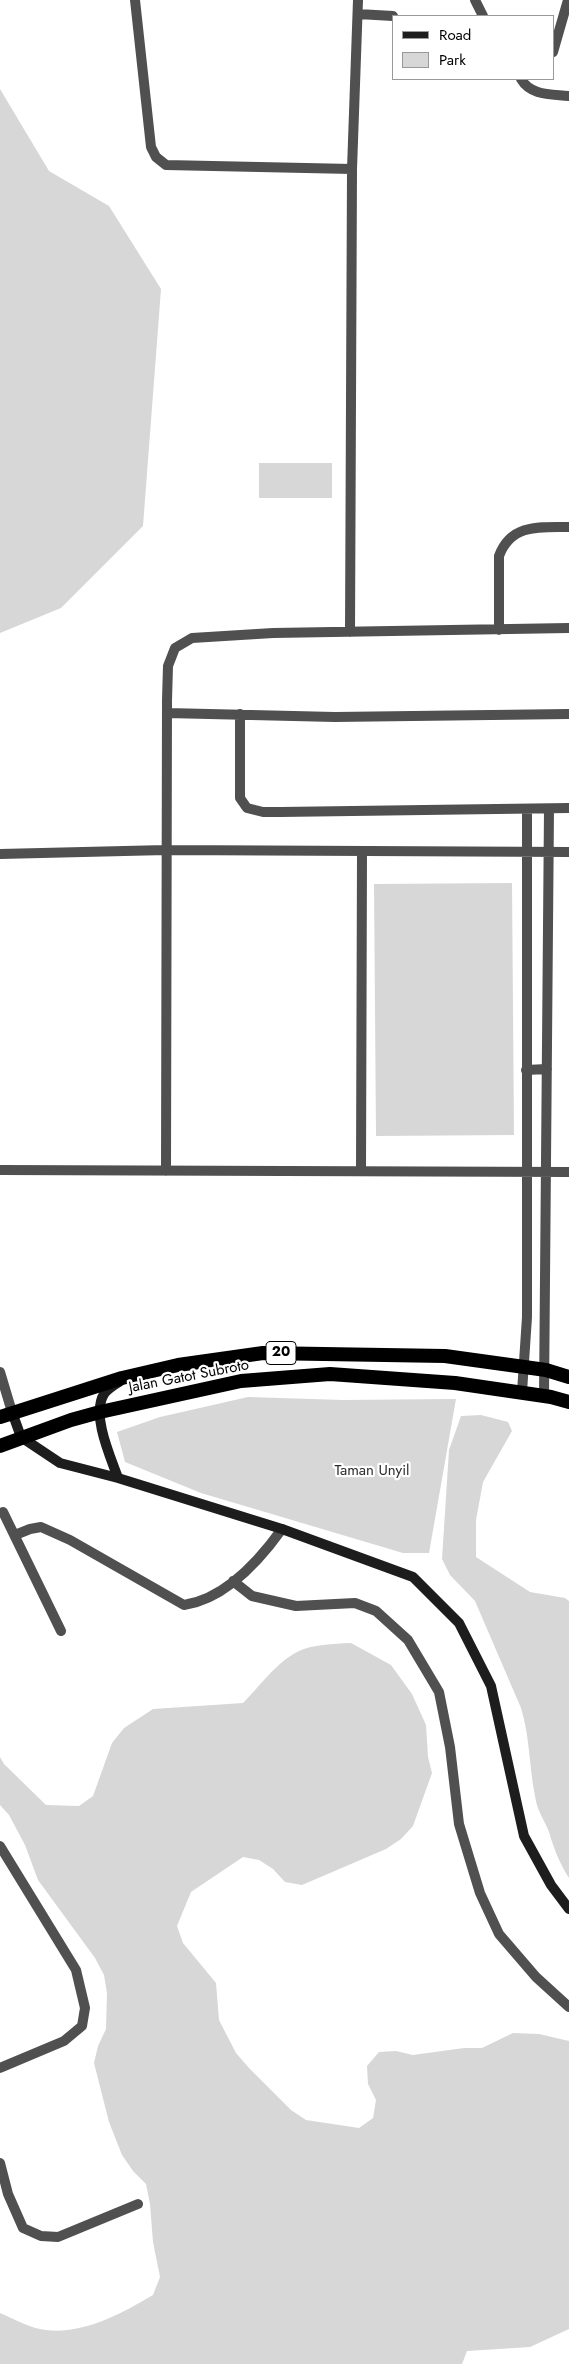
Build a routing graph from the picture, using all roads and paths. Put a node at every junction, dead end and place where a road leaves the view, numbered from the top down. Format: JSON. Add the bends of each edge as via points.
{"nodes":[{"id":1,"x":135,"y":0,"type":"edge"},
{"id":2,"x":358,"y":0,"type":"edge"},
{"id":3,"x":474,"y":0,"type":"edge"},
{"id":4,"x":568,"y":0,"type":"edge"},
{"id":5,"x":358,"y":14,"type":"junction"},
{"id":6,"x":482,"y":15,"type":"edge"},
{"id":7,"x":392,"y":16,"type":"edge"},
{"id":8,"x":554,"y":49,"type":"edge"},
{"id":9,"x":522,"y":80,"type":"edge"},
{"id":10,"x":569,"y":96,"type":"edge"},
{"id":11,"x":352,"y":169,"type":"junction"},
{"id":12,"x":569,"y":527,"type":"edge"},
{"id":13,"x":569,"y":628,"type":"edge"},
{"id":14,"x":498,"y":630,"type":"junction"},
{"id":15,"x":350,"y":632,"type":"junction"},
{"id":16,"x":167,"y":714,"type":"junction"},
{"id":17,"x":240,"y":714,"type":"junction"},
{"id":18,"x":569,"y":714,"type":"edge"},
{"id":19,"x":569,"y":808,"type":"edge"},
{"id":20,"x":549,"y":809,"type":"junction"},
{"id":21,"x":527,"y":810,"type":"junction"},
{"id":22,"x":166,"y":850,"type":"junction"},
{"id":23,"x":362,"y":852,"type":"junction"},
{"id":24,"x":569,"y":852,"type":"edge"},
{"id":25,"x":526,"y":853,"type":"junction"},
{"id":26,"x":549,"y":853,"type":"junction"},
{"id":27,"x":0,"y":854,"type":"edge"},
{"id":28,"x":526,"y":1070,"type":"junction"},
{"id":29,"x":547,"y":1070,"type":"junction"},
{"id":30,"x":0,"y":1170,"type":"edge"},
{"id":31,"x":166,"y":1171,"type":"junction"},
{"id":32,"x":362,"y":1171,"type":"junction"},
{"id":33,"x":526,"y":1172,"type":"junction"},
{"id":34,"x":546,"y":1172,"type":"junction"},
{"id":35,"x":569,"y":1172,"type":"edge"},
{"id":36,"x":524,"y":1368,"type":"junction"},
{"id":37,"x":546,"y":1370,"type":"junction"},
{"id":38,"x":0,"y":1372,"type":"edge"},
{"id":39,"x":569,"y":1377,"type":"edge"},
{"id":40,"x":122,"y":1378,"type":"junction"},
{"id":41,"x":522,"y":1392,"type":"junction"},
{"id":42,"x":544,"y":1396,"type":"junction"},
{"id":43,"x":569,"y":1402,"type":"edge"},
{"id":44,"x":100,"y":1412,"type":"junction"},
{"id":45,"x":6,"y":1414,"type":"edge"},
{"id":46,"x":21,"y":1437,"type":"junction"},
{"id":47,"x":0,"y":1446,"type":"edge"},
{"id":48,"x":118,"y":1478,"type":"junction"},
{"id":49,"x":1,"y":1511,"type":"edge"},
{"id":50,"x":282,"y":1529,"type":"junction"},
{"id":51,"x":15,"y":1534,"type":"junction"},
{"id":52,"x":233,"y":1581,"type":"junction"},
{"id":53,"x":61,"y":1631,"type":"dead end"},
{"id":54,"x":0,"y":1846,"type":"edge"},
{"id":55,"x":569,"y":1909,"type":"edge"},
{"id":56,"x":569,"y":2007,"type":"edge"},
{"id":57,"x":0,"y":2068,"type":"edge"},
{"id":58,"x":0,"y":2163,"type":"edge"},
{"id":59,"x":138,"y":2204,"type":"dead end"}],
"edges":[{"from":1,"to":11,"type":"street","via":[[151,147],[166,166]]},
{"from":2,"to":5,"type":"street"},
{"from":3,"to":6,"type":"street"},
{"from":4,"to":8,"type":"street"},
{"from":5,"to":7,"type":"street"},
{"from":5,"to":11,"type":"street"},
{"from":9,"to":10,"type":"street","via":[[530,89],[540,93]]},
{"from":11,"to":15,"type":"street"},
{"from":12,"to":14,"type":"street","via":[[521,531],[503,545]]},
{"from":13,"to":14,"type":"street"},
{"from":14,"to":15,"type":"street"},
{"from":15,"to":16,"type":"street","via":[[192,638],[175,648],[168,666]]},
{"from":16,"to":17,"type":"street"},
{"from":16,"to":22,"type":"street"},
{"from":17,"to":18,"type":"street","via":[[335,717]]},
{"from":17,"to":21,"type":"street","via":[[240,798],[247,808],[262,812]]},
{"from":19,"to":20,"type":"street"},
{"from":20,"to":21,"type":"street"},
{"from":20,"to":26,"type":"street"},
{"from":21,"to":25,"type":"street"},
{"from":22,"to":23,"type":"street"},
{"from":22,"to":27,"type":"street"},
{"from":22,"to":31,"type":"street"},
{"from":23,"to":25,"type":"street"},
{"from":23,"to":32,"type":"street"},
{"from":24,"to":26,"type":"street"},
{"from":25,"to":26,"type":"street"},
{"from":25,"to":28,"type":"street"},
{"from":26,"to":29,"type":"street"},
{"from":28,"to":29,"type":"street"},
{"from":28,"to":33,"type":"street"},
{"from":29,"to":34,"type":"street"},
{"from":30,"to":31,"type":"street"},
{"from":31,"to":32,"type":"street"},
{"from":32,"to":33,"type":"street"},
{"from":33,"to":34,"type":"street"},
{"from":33,"to":36,"type":"street"},
{"from":34,"to":35,"type":"street"},
{"from":34,"to":37,"type":"street"},
{"from":36,"to":37,"type":"highway","name":"Jalan Gatot Subroto","number":"20"},
{"from":36,"to":40,"type":"highway","name":"Jalan Gatot Subroto","number":"20","via":[[445,1356],[263,1353],[178,1365]]},
{"from":36,"to":41,"type":"street"},
{"from":37,"to":39,"type":"highway","name":"Jalan Gatot Subroto","number":"20"},
{"from":37,"to":42,"type":"street"},
{"from":38,"to":45,"type":"street"},
{"from":40,"to":44,"type":"main road","via":[[103,1395]]},
{"from":40,"to":45,"type":"highway","name":"Jalan Gatot Subroto","number":"20"},
{"from":41,"to":42,"type":"highway","name":"Jalan Gatot Subroto","number":"20"},
{"from":41,"to":44,"type":"highway","name":"Jalan Gatot Subroto","number":"20","via":[[455,1383],[330,1374],[241,1381]]},
{"from":42,"to":43,"type":"highway","name":"Jalan Gatot Subroto","number":"20"},
{"from":44,"to":46,"type":"highway","name":"Jalan Gatot Subroto","number":"20"},
{"from":44,"to":48,"type":"main road","via":[[104,1438]]},
{"from":45,"to":46,"type":"main road"},
{"from":46,"to":47,"type":"highway","name":"Jalan Gatot Subroto","number":"20"},
{"from":46,"to":48,"type":"main road","via":[[60,1463]]},
{"from":48,"to":50,"type":"main road"},
{"from":49,"to":51,"type":"street"},
{"from":50,"to":52,"type":"street","via":[[264,1554]]},
{"from":50,"to":55,"type":"main road","via":[[413,1577],[459,1623],[490,1686],[524,1836],[551,1885]]},
{"from":51,"to":52,"type":"street","via":[[41,1527],[184,1605],[201,1602]]},
{"from":51,"to":53,"type":"street"},
{"from":52,"to":56,"type":"street","via":[[252,1596],[296,1606],[355,1603],[376,1611],[408,1640],[439,1692],[450,1747],[458,1824],[480,1892],[499,1934],[536,1977]]},
{"from":54,"to":57,"type":"street","via":[[76,1970],[85,2008],[82,2026],[64,2041]]},
{"from":58,"to":59,"type":"street","via":[[8,2194],[23,2228],[41,2236],[58,2237]]}]}
